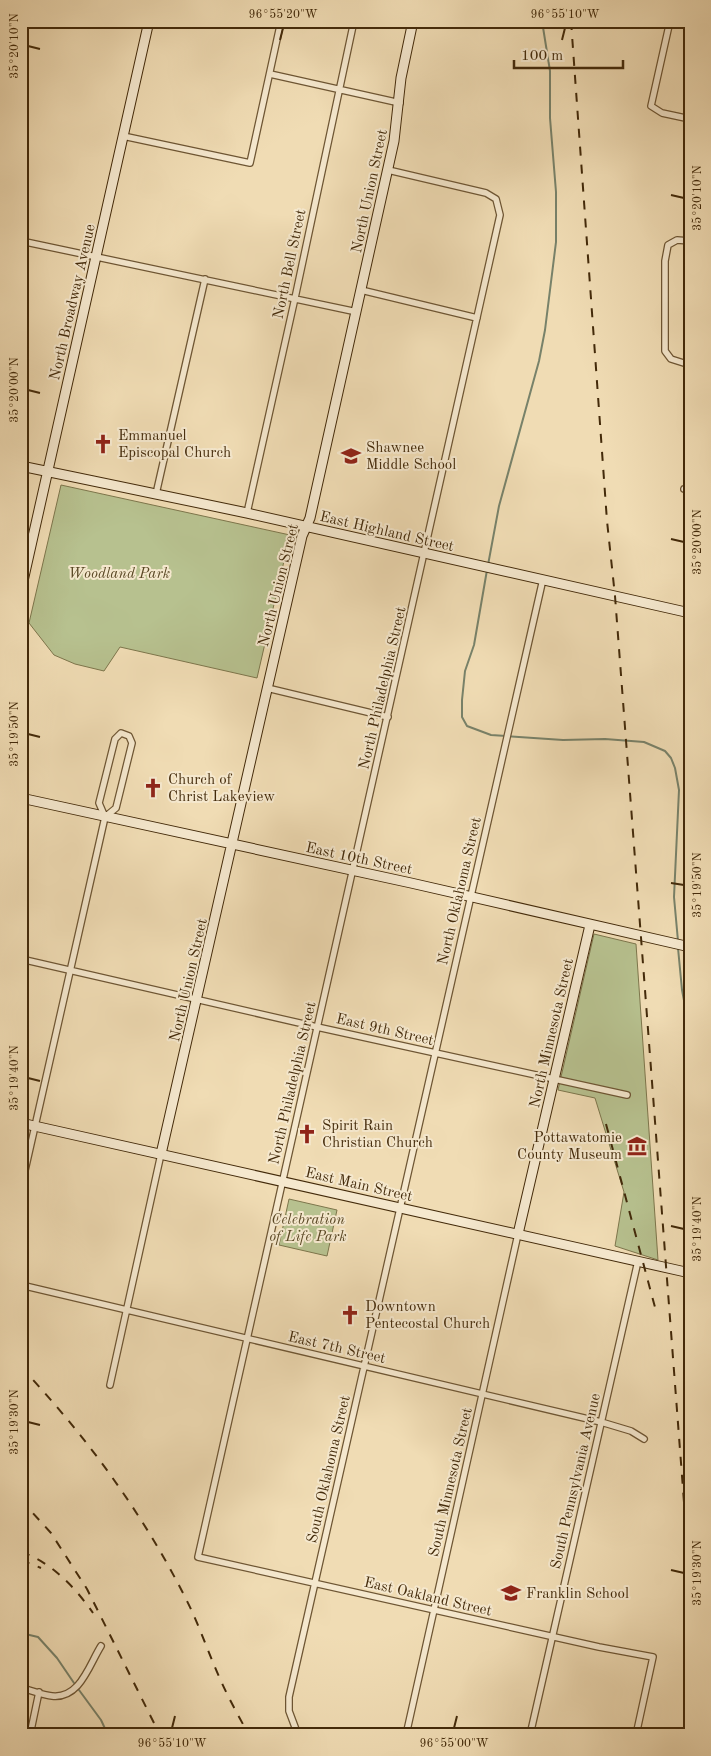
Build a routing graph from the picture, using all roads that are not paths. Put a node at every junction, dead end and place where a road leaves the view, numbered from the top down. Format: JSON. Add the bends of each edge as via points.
{"nodes":[{"id":1,"x":150,"y":21,"type":"edge"},
{"id":2,"x":282,"y":21,"type":"edge"},
{"id":3,"x":354,"y":21,"type":"edge"},
{"id":4,"x":413,"y":21,"type":"edge"},
{"id":5,"x":670,"y":21,"type":"edge"},
{"id":6,"x":270,"y":74,"type":"junction"},
{"id":7,"x":339,"y":90,"type":"junction"},
{"id":8,"x":400,"y":103,"type":"junction"},
{"id":9,"x":690,"y":119,"type":"edge"},
{"id":10,"x":124,"y":136,"type":"junction"},
{"id":11,"x":388,"y":170,"type":"junction"},
{"id":12,"x":690,"y":240,"type":"edge"},
{"id":13,"x":21,"y":241,"type":"edge"},
{"id":14,"x":96,"y":256,"type":"junction"},
{"id":15,"x":204,"y":279,"type":"junction"},
{"id":16,"x":361,"y":290,"type":"junction"},
{"id":17,"x":295,"y":298,"type":"junction"},
{"id":18,"x":357,"y":312,"type":"junction"},
{"id":19,"x":477,"y":318,"type":"junction"},
{"id":20,"x":690,"y":365,"type":"edge"},
{"id":21,"x":21,"y":466,"type":"edge"},
{"id":22,"x":48,"y":471,"type":"junction"},
{"id":23,"x":156,"y":494,"type":"junction"},
{"id":24,"x":247,"y":513,"type":"junction"},
{"id":25,"x":306,"y":527,"type":"junction"},
{"id":26,"x":425,"y":554,"type":"junction"},
{"id":27,"x":543,"y":579,"type":"junction"},
{"id":28,"x":21,"y":590,"type":"edge"},
{"id":29,"x":690,"y":613,"type":"edge"},
{"id":30,"x":267,"y":688,"type":"junction"},
{"id":31,"x":388,"y":717,"type":"junction"},
{"id":32,"x":21,"y":798,"type":"edge"},
{"id":33,"x":105,"y":817,"type":"junction"},
{"id":34,"x":233,"y":844,"type":"junction"},
{"id":35,"x":353,"y":871,"type":"junction"},
{"id":36,"x":471,"y":897,"type":"junction"},
{"id":37,"x":590,"y":925,"type":"junction"},
{"id":38,"x":690,"y":947,"type":"edge"},
{"id":39,"x":21,"y":959,"type":"edge"},
{"id":40,"x":70,"y":970,"type":"junction"},
{"id":41,"x":198,"y":998,"type":"junction"},
{"id":42,"x":317,"y":1027,"type":"junction"},
{"id":43,"x":435,"y":1053,"type":"junction"},
{"id":44,"x":554,"y":1080,"type":"junction"},
{"id":45,"x":627,"y":1095,"type":"dead end"},
{"id":46,"x":21,"y":1123,"type":"edge"},
{"id":47,"x":35,"y":1126,"type":"junction"},
{"id":48,"x":161,"y":1154,"type":"junction"},
{"id":49,"x":282,"y":1181,"type":"junction"},
{"id":50,"x":21,"y":1188,"type":"edge"},
{"id":51,"x":401,"y":1208,"type":"junction"},
{"id":52,"x":518,"y":1234,"type":"junction"},
{"id":53,"x":638,"y":1261,"type":"junction"},
{"id":54,"x":690,"y":1273,"type":"edge"},
{"id":55,"x":21,"y":1285,"type":"edge"},
{"id":56,"x":126,"y":1310,"type":"junction"},
{"id":57,"x":246,"y":1339,"type":"junction"},
{"id":58,"x":364,"y":1366,"type":"junction"},
{"id":59,"x":110,"y":1385,"type":"dead end"},
{"id":60,"x":483,"y":1393,"type":"junction"},
{"id":61,"x":601,"y":1422,"type":"junction"},
{"id":62,"x":644,"y":1439,"type":"dead end"},
{"id":63,"x":198,"y":1557,"type":"joint"},
{"id":64,"x":316,"y":1583,"type":"junction"},
{"id":65,"x":434,"y":1610,"type":"junction"},
{"id":66,"x":552,"y":1636,"type":"junction"},
{"id":67,"x":101,"y":1646,"type":"dead end"},
{"id":68,"x":21,"y":1688,"type":"edge"},
{"id":69,"x":39,"y":1692,"type":"junction"},
{"id":70,"x":30,"y":1735,"type":"edge"},
{"id":71,"x":298,"y":1735,"type":"edge"},
{"id":72,"x":406,"y":1735,"type":"edge"},
{"id":73,"x":530,"y":1735,"type":"edge"},
{"id":74,"x":636,"y":1735,"type":"edge"}],
"edges":[{"from":1,"to":10,"type":"street","name":"North Broadway Avenue"},
{"from":2,"to":6,"type":"street"},
{"from":3,"to":7,"type":"street","name":"North Bell Street"},
{"from":4,"to":8,"type":"street","name":"North Union Street","via":[[401,78]]},
{"from":5,"to":9,"type":"street","via":[[651,106],[662,113]]},
{"from":6,"to":7,"type":"street"},
{"from":6,"to":10,"type":"street","via":[[250,163]]},
{"from":7,"to":8,"type":"street"},
{"from":7,"to":17,"type":"street","name":"North Bell Street"},
{"from":8,"to":11,"type":"street","name":"North Union Street"},
{"from":10,"to":14,"type":"street","name":"North Broadway Avenue"},
{"from":11,"to":16,"type":"street","name":"North Union Street"},
{"from":11,"to":19,"type":"street","name":"North Philadelphia Street","via":[[486,193],[496,199],[500,215]]},
{"from":12,"to":20,"type":"street","via":[[676,240],[668,245],[665,261],[665,351],[671,360]]},
{"from":13,"to":14,"type":"street"},
{"from":14,"to":15,"type":"street"},
{"from":14,"to":22,"type":"street","name":"North Broadway Avenue"},
{"from":15,"to":17,"type":"street"},
{"from":15,"to":23,"type":"street"},
{"from":16,"to":18,"type":"street","name":"North Union Street"},
{"from":16,"to":19,"type":"street"},
{"from":17,"to":18,"type":"street"},
{"from":17,"to":24,"type":"street","name":"North Bell Street"},
{"from":18,"to":25,"type":"street","name":"North Union Street"},
{"from":19,"to":26,"type":"street","name":"North Philadelphia Street"},
{"from":21,"to":22,"type":"street","name":"East Highland Street"},
{"from":22,"to":23,"type":"street","name":"East Highland Street"},
{"from":22,"to":28,"type":"street","name":"North Broadway Avenue"},
{"from":23,"to":24,"type":"street","name":"East Highland Street"},
{"from":24,"to":25,"type":"street","name":"East Highland Street"},
{"from":25,"to":26,"type":"street","name":"East Highland Street"},
{"from":25,"to":30,"type":"street","name":"North Union Street"},
{"from":26,"to":27,"type":"street","name":"East Highland Street"},
{"from":26,"to":31,"type":"street","name":"North Philadelphia Street"},
{"from":27,"to":29,"type":"street","name":"East Highland Street"},
{"from":27,"to":36,"type":"street","name":"North Oklahoma Street"},
{"from":30,"to":31,"type":"street"},
{"from":30,"to":34,"type":"street","name":"North Union Street"},
{"from":31,"to":35,"type":"street","name":"North Philadelphia Street"},
{"from":32,"to":33,"type":"street","name":"East 10th Street"},
{"from":33,"to":33,"type":"street","via":[[116,808],[132,743],[129,736],[121,734],[115,739],[99,804]]},
{"from":33,"to":34,"type":"street","name":"East 10th Street"},
{"from":33,"to":40,"type":"street"},
{"from":34,"to":35,"type":"street","name":"East 10th Street"},
{"from":34,"to":41,"type":"street","name":"North Union Street"},
{"from":35,"to":36,"type":"street","name":"East 10th Street"},
{"from":35,"to":42,"type":"street","name":"North Philadelphia Street"},
{"from":36,"to":37,"type":"street","name":"East 10th Street"},
{"from":36,"to":43,"type":"street","name":"North Oklahoma Street"},
{"from":37,"to":38,"type":"street","name":"East 10th Street"},
{"from":37,"to":44,"type":"street","name":"North Minnesota Street"},
{"from":39,"to":40,"type":"street","name":"East 9th Street"},
{"from":40,"to":41,"type":"street","name":"East 9th Street"},
{"from":40,"to":47,"type":"street"},
{"from":41,"to":42,"type":"street","name":"East 9th Street"},
{"from":41,"to":48,"type":"street","name":"North Union Street"},
{"from":42,"to":43,"type":"street","name":"East 9th Street"},
{"from":42,"to":49,"type":"street","name":"North Philadelphia Street"},
{"from":43,"to":44,"type":"street","name":"East 9th Street"},
{"from":43,"to":51,"type":"street","name":"North Oklahoma Street"},
{"from":44,"to":45,"type":"street","name":"East 9th Street"},
{"from":44,"to":52,"type":"street","name":"North Minnesota Street"},
{"from":46,"to":47,"type":"street","name":"East Main Street"},
{"from":47,"to":48,"type":"street","name":"East Main Street"},
{"from":47,"to":50,"type":"street"},
{"from":48,"to":49,"type":"street","name":"East Main Street"},
{"from":48,"to":56,"type":"street"},
{"from":49,"to":51,"type":"street","name":"East Main Street"},
{"from":49,"to":57,"type":"street","name":"North Philadelphia Street"},
{"from":51,"to":52,"type":"street","name":"East Main Street"},
{"from":51,"to":58,"type":"street","name":"South Oklahoma Street"},
{"from":52,"to":53,"type":"street","name":"East Main Street"},
{"from":52,"to":60,"type":"street","name":"South Minnesota Street"},
{"from":53,"to":54,"type":"street","name":"East Main Street"},
{"from":53,"to":61,"type":"street","name":"South Pennsylvania Avenue"},
{"from":55,"to":56,"type":"street","name":"East 7th Street"},
{"from":56,"to":57,"type":"street","name":"East 7th Street"},
{"from":56,"to":59,"type":"street"},
{"from":57,"to":58,"type":"street","name":"East 7th Street"},
{"from":57,"to":63,"type":"street","name":"North Philadelphia Street"},
{"from":58,"to":60,"type":"street","name":"East 7th Street"},
{"from":58,"to":64,"type":"street","name":"South Oklahoma Street"},
{"from":60,"to":61,"type":"street","name":"East 7th Street"},
{"from":60,"to":65,"type":"street","name":"South Minnesota Street"},
{"from":61,"to":62,"type":"street","name":"East 7th Street"},
{"from":61,"to":66,"type":"street","name":"South Pennsylvania Avenue"},
{"from":63,"to":64,"type":"street","name":"East Oakland Street"},
{"from":64,"to":65,"type":"street","name":"East Oakland Street"},
{"from":64,"to":71,"type":"street","name":"South Oklahoma Street","via":[[289,1698],[289,1711]]},
{"from":65,"to":66,"type":"street","name":"East Oakland Street"},
{"from":65,"to":72,"type":"street","name":"South Minnesota Street"},
{"from":66,"to":73,"type":"street","name":"South Pennsylvania Avenue"},
{"from":66,"to":74,"type":"street","name":"East Oakland Street","via":[[653,1657]]},
{"from":67,"to":69,"type":"street","via":[[72,1692],[52,1696]]},
{"from":68,"to":69,"type":"street"},
{"from":69,"to":70,"type":"street"}]}
